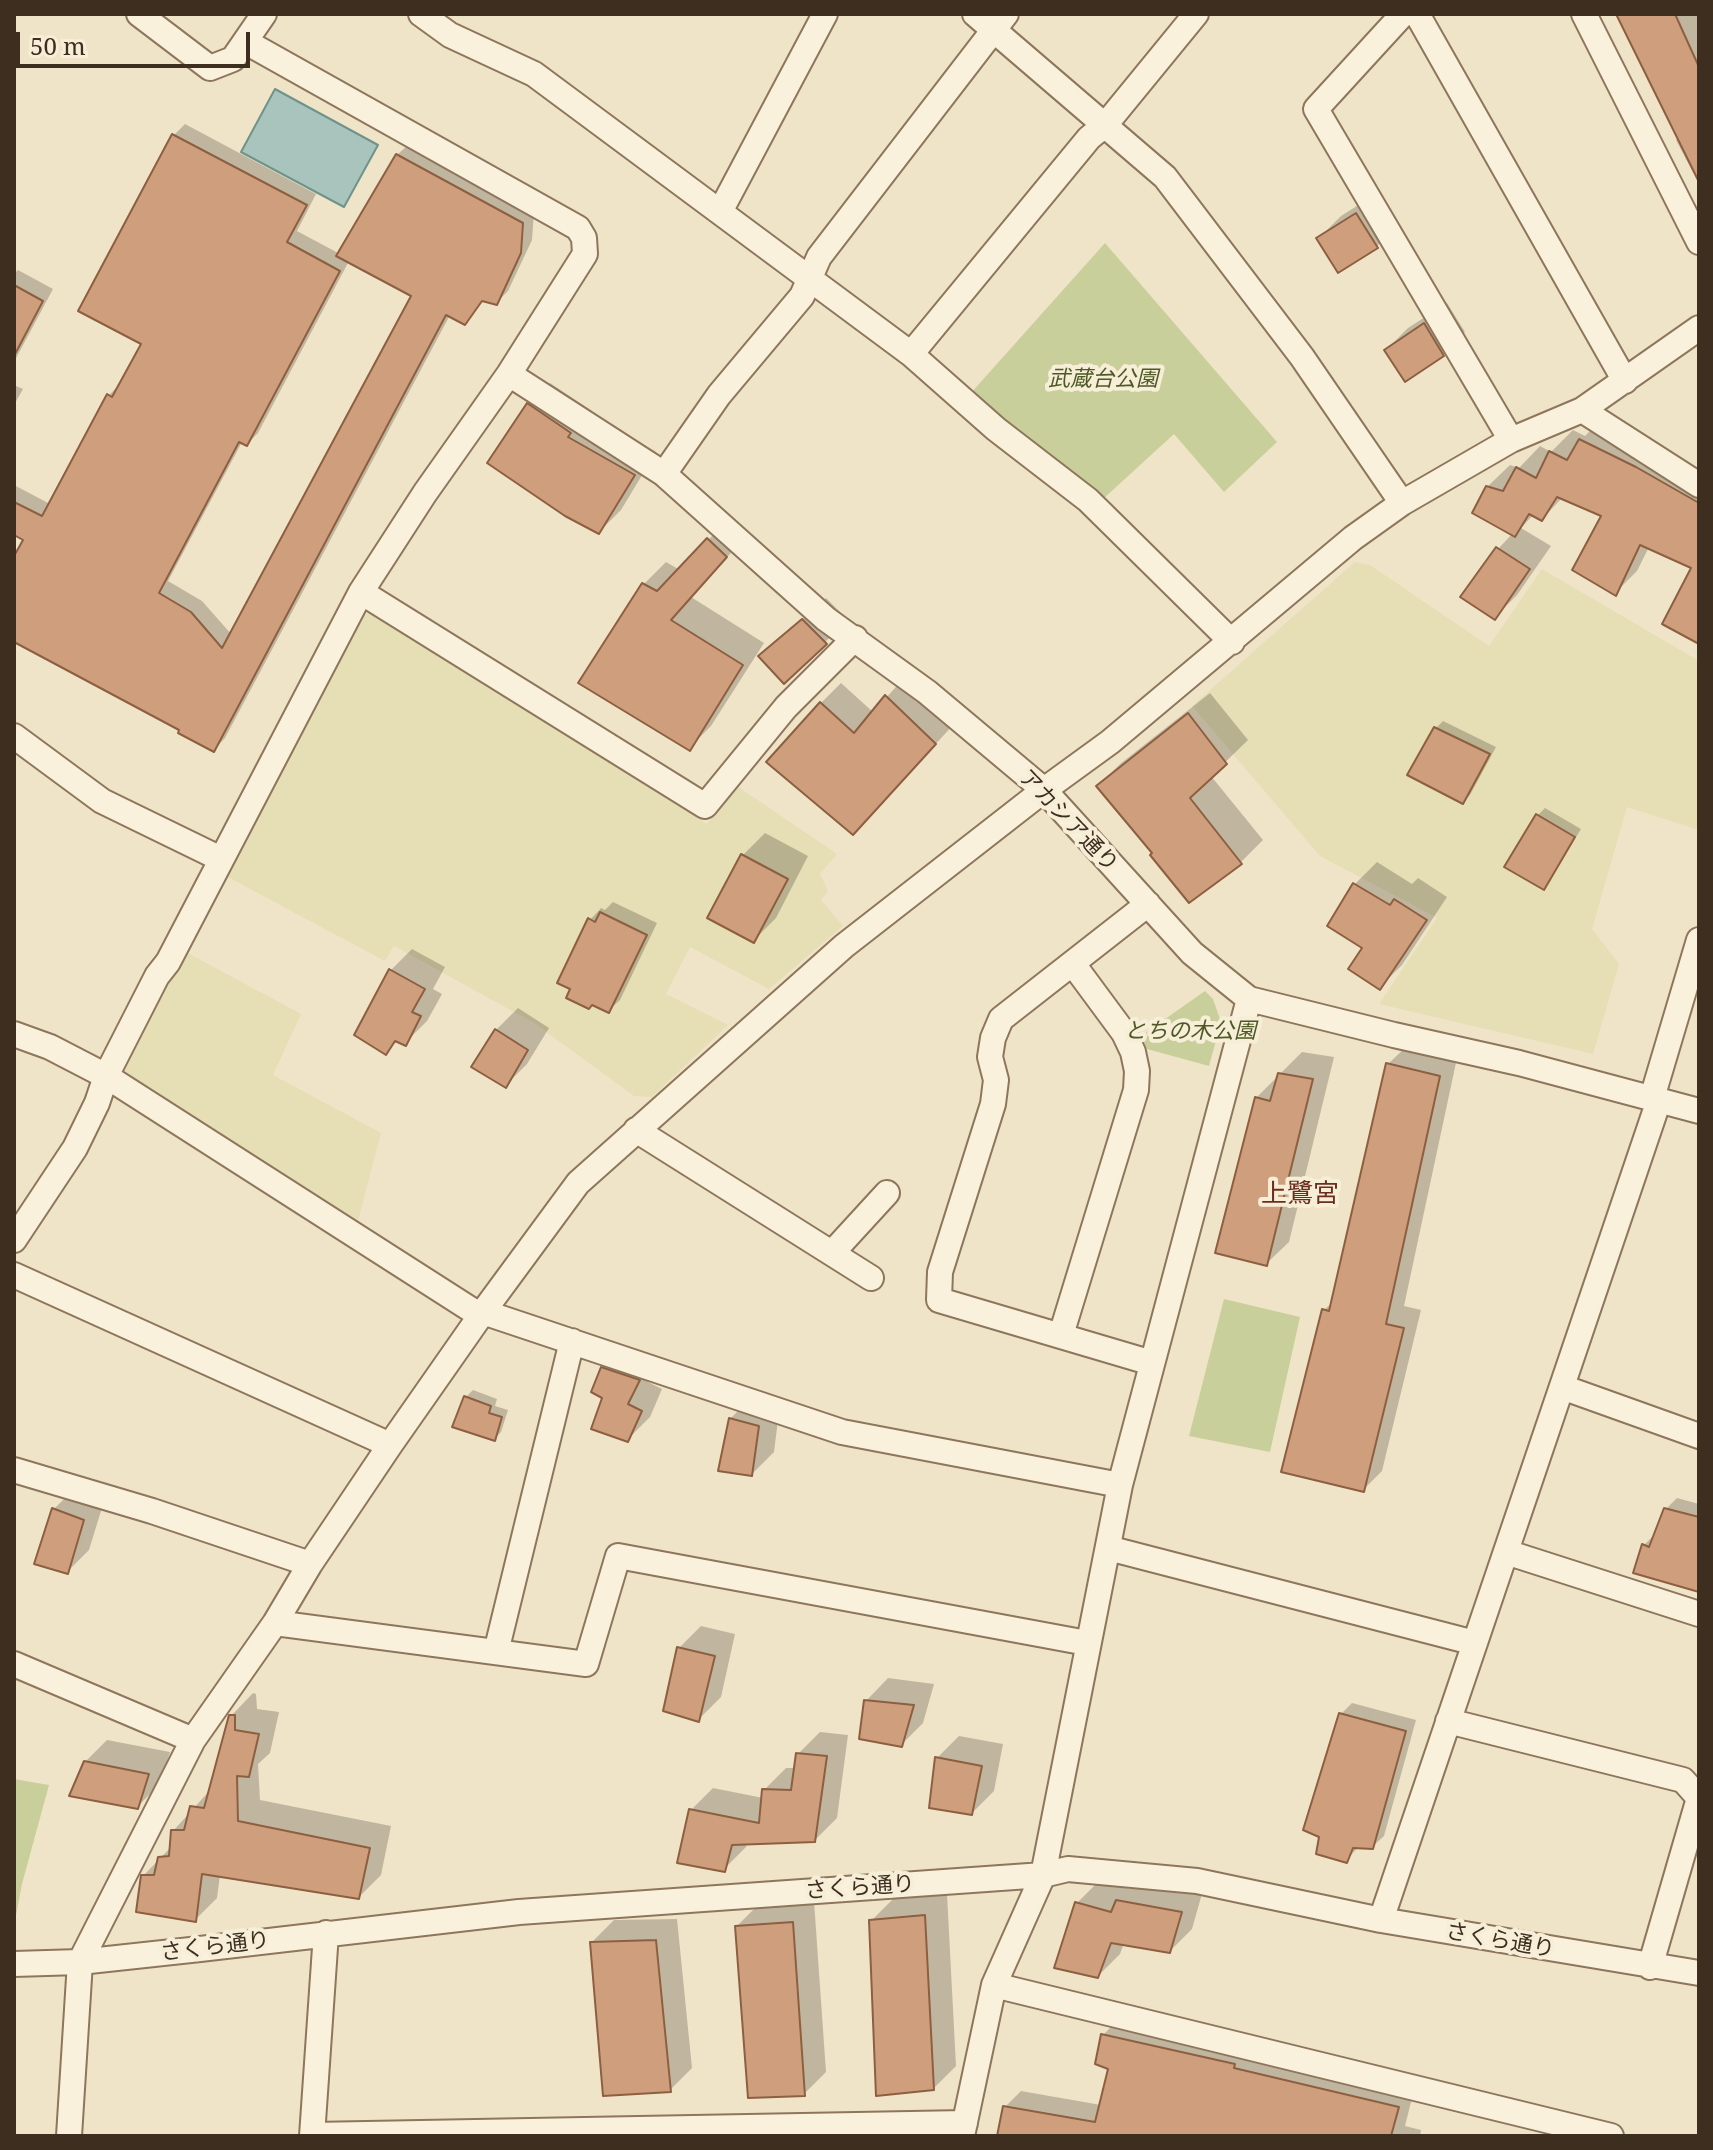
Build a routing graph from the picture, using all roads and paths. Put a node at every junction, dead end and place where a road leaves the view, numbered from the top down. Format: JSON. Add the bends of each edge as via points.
{"nodes":[{"id":1,"x":139,"y":14,"type":"edge"},
{"id":2,"x":264,"y":14,"type":"edge"},
{"id":3,"x":421,"y":14,"type":"edge"},
{"id":4,"x":1196,"y":14,"type":"edge"},
{"id":5,"x":1403,"y":14,"type":"edge"},
{"id":6,"x":1417,"y":14,"type":"edge"},
{"id":7,"x":1584,"y":14,"type":"edge"},
{"id":8,"x":822,"y":15,"type":"edge"},
{"id":9,"x":991,"y":19,"type":"edge"},
{"id":10,"x":246,"y":42,"type":"junction"},
{"id":11,"x":1106,"y":124,"type":"junction"},
{"id":12,"x":721,"y":210,"type":"junction"},
{"id":13,"x":1699,"y":242,"type":"edge"},
{"id":14,"x":810,"y":279,"type":"junction"},
{"id":15,"x":1699,"y":328,"type":"edge"},
{"id":16,"x":911,"y":354,"type":"junction"},
{"id":17,"x":509,"y":374,"type":"junction"},
{"id":18,"x":1625,"y":381,"type":"junction"},
{"id":19,"x":1582,"y":410,"type":"junction"},
{"id":20,"x":1511,"y":440,"type":"junction"},
{"id":21,"x":664,"y":474,"type":"junction"},
{"id":22,"x":1699,"y":485,"type":"edge"},
{"id":23,"x":1402,"y":503,"type":"junction"},
{"id":24,"x":361,"y":592,"type":"junction"},
{"id":25,"x":855,"y":638,"type":"junction"},
{"id":26,"x":1232,"y":642,"type":"junction"},
{"id":27,"x":14,"y":736,"type":"edge"},
{"id":28,"x":1044,"y":790,"type":"junction"},
{"id":29,"x":221,"y":859,"type":"junction"},
{"id":30,"x":1148,"y":904,"type":"junction"},
{"id":31,"x":1699,"y":940,"type":"edge"},
{"id":32,"x":1073,"y":964,"type":"junction"},
{"id":33,"x":1249,"y":999,"type":"junction"},
{"id":34,"x":14,"y":1034,"type":"edge"},
{"id":35,"x":106,"y":1076,"type":"junction"},
{"id":36,"x":1655,"y":1099,"type":"junction"},
{"id":37,"x":1699,"y":1111,"type":"edge"},
{"id":38,"x":636,"y":1130,"type":"junction"},
{"id":39,"x":887,"y":1193,"type":"dead end"},
{"id":40,"x":14,"y":1240,"type":"edge"},
{"id":41,"x":832,"y":1253,"type":"junction"},
{"id":42,"x":14,"y":1275,"type":"edge"},
{"id":43,"x":871,"y":1278,"type":"dead end"},
{"id":44,"x":482,"y":1314,"type":"junction"},
{"id":45,"x":1061,"y":1335,"type":"junction"},
{"id":46,"x":572,"y":1341,"type":"junction"},
{"id":47,"x":1152,"y":1363,"type":"junction"},
{"id":48,"x":1562,"y":1387,"type":"junction"},
{"id":49,"x":1699,"y":1436,"type":"edge"},
{"id":50,"x":390,"y":1445,"type":"junction"},
{"id":51,"x":14,"y":1470,"type":"edge"},
{"id":52,"x":1120,"y":1485,"type":"junction"},
{"id":53,"x":1108,"y":1548,"type":"junction"},
{"id":54,"x":1506,"y":1552,"type":"junction"},
{"id":55,"x":310,"y":1564,"type":"junction"},
{"id":56,"x":1699,"y":1614,"type":"edge"},
{"id":57,"x":275,"y":1623,"type":"junction"},
{"id":58,"x":1087,"y":1643,"type":"junction"},
{"id":59,"x":1475,"y":1643,"type":"junction"},
{"id":60,"x":496,"y":1652,"type":"junction"},
{"id":61,"x":14,"y":1664,"type":"edge"},
{"id":62,"x":1448,"y":1721,"type":"junction"},
{"id":63,"x":193,"y":1740,"type":"junction"},
{"id":64,"x":1043,"y":1875,"type":"junction"},
{"id":65,"x":1381,"y":1920,"type":"junction"},
{"id":66,"x":326,"y":1933,"type":"junction"},
{"id":67,"x":80,"y":1962,"type":"junction"},
{"id":68,"x":14,"y":1964,"type":"edge"},
{"id":69,"x":1650,"y":1967,"type":"junction"},
{"id":70,"x":1699,"y":1973,"type":"edge"},
{"id":71,"x":994,"y":1985,"type":"junction"},
{"id":72,"x":964,"y":2130,"type":"edge"},
{"id":73,"x":312,"y":2135,"type":"edge"},
{"id":74,"x":69,"y":2136,"type":"edge"},
{"id":75,"x":1611,"y":2136,"type":"edge"}],
"edges":[{"from":1,"to":10,"type":"street","via":[[210,68],[233,59]]},
{"from":2,"to":10,"type":"street"},
{"from":3,"to":12,"type":"street","via":[[450,35],[534,74]]},
{"from":4,"to":11,"type":"street"},
{"from":5,"to":20,"type":"street","via":[[1316,109]]},
{"from":6,"to":18,"type":"street"},
{"from":7,"to":13,"type":"street"},
{"from":8,"to":12,"type":"street"},
{"from":9,"to":11,"type":"street"},
{"from":9,"to":14,"type":"street","via":[[819,257]]},
{"from":10,"to":17,"type":"street","via":[[578,228],[585,254]]},
{"from":11,"to":16,"type":"street"},
{"from":11,"to":23,"type":"street","via":[[1165,177],[1302,357]]},
{"from":12,"to":14,"type":"street"},
{"from":14,"to":16,"type":"street"},
{"from":14,"to":21,"type":"street"},
{"from":15,"to":18,"type":"street"},
{"from":16,"to":26,"type":"street","via":[[1088,500]]},
{"from":17,"to":21,"type":"street","name":"アカシア通り"},
{"from":17,"to":24,"type":"street"},
{"from":18,"to":19,"type":"street"},
{"from":19,"to":20,"type":"street"},
{"from":19,"to":22,"type":"street"},
{"from":20,"to":23,"type":"street"},
{"from":21,"to":25,"type":"street","name":"アカシア通り","via":[[826,619]]},
{"from":23,"to":26,"type":"street"},
{"from":24,"to":25,"type":"street","via":[[705,806],[786,707]]},
{"from":24,"to":29,"type":"street"},
{"from":25,"to":28,"type":"street","name":"アカシア通り"},
{"from":26,"to":28,"type":"street"},
{"from":27,"to":29,"type":"street","via":[[102,801]]},
{"from":28,"to":30,"type":"street","name":"アカシア通り"},
{"from":28,"to":38,"type":"street","via":[[844,946]]},
{"from":29,"to":35,"type":"street"},
{"from":30,"to":32,"type":"street"},
{"from":30,"to":33,"type":"street","name":"アカシア通り","via":[[1192,953]]},
{"from":31,"to":36,"type":"street"},
{"from":32,"to":45,"type":"street","via":[[1124,1033],[1133,1052],[1136,1090]]},
{"from":32,"to":45,"type":"street","via":[[1001,1019],[993,1038],[993,1104],[940,1272],[939,1300]]},
{"from":33,"to":36,"type":"street","name":"アカシア通り"},
{"from":33,"to":47,"type":"street"},
{"from":34,"to":35,"type":"street"},
{"from":35,"to":40,"type":"street","via":[[75,1148]]},
{"from":35,"to":44,"type":"street"},
{"from":36,"to":37,"type":"street","name":"アカシア通り"},
{"from":36,"to":48,"type":"street"},
{"from":38,"to":41,"type":"street"},
{"from":38,"to":44,"type":"street","via":[[578,1183]]},
{"from":39,"to":41,"type":"street"},
{"from":41,"to":43,"type":"street"},
{"from":42,"to":50,"type":"street"},
{"from":44,"to":46,"type":"street"},
{"from":44,"to":50,"type":"street"},
{"from":45,"to":47,"type":"street"},
{"from":46,"to":52,"type":"street","via":[[842,1432]]},
{"from":46,"to":60,"type":"street"},
{"from":47,"to":52,"type":"street"},
{"from":48,"to":49,"type":"street"},
{"from":48,"to":54,"type":"street"},
{"from":50,"to":55,"type":"street"},
{"from":51,"to":55,"type":"street"},
{"from":52,"to":53,"type":"street"},
{"from":53,"to":58,"type":"street"},
{"from":53,"to":59,"type":"street"},
{"from":54,"to":56,"type":"street"},
{"from":54,"to":59,"type":"street"},
{"from":55,"to":57,"type":"street"},
{"from":57,"to":60,"type":"street"},
{"from":57,"to":63,"type":"street"},
{"from":58,"to":60,"type":"street","via":[[618,1556],[586,1664]]},
{"from":58,"to":64,"type":"street"},
{"from":59,"to":62,"type":"street"},
{"from":61,"to":63,"type":"street"},
{"from":62,"to":65,"type":"street"},
{"from":62,"to":69,"type":"street","via":[[1683,1780],[1699,1798]]},
{"from":63,"to":67,"type":"street"},
{"from":64,"to":65,"type":"street","name":"さくら通り","via":[[1068,1869],[1197,1881]]},
{"from":64,"to":66,"type":"street","name":"さくら通り","via":[[519,1912]]},
{"from":64,"to":71,"type":"street"},
{"from":65,"to":69,"type":"street","name":"さくら通り"},
{"from":66,"to":67,"type":"street","name":"さくら通り"},
{"from":66,"to":73,"type":"street"},
{"from":67,"to":68,"type":"street","name":"さくら通り"},
{"from":67,"to":74,"type":"street"},
{"from":69,"to":70,"type":"street","name":"さくら通り"},
{"from":71,"to":72,"type":"street"},
{"from":71,"to":75,"type":"street"},
{"from":72,"to":73,"type":"street"}]}
